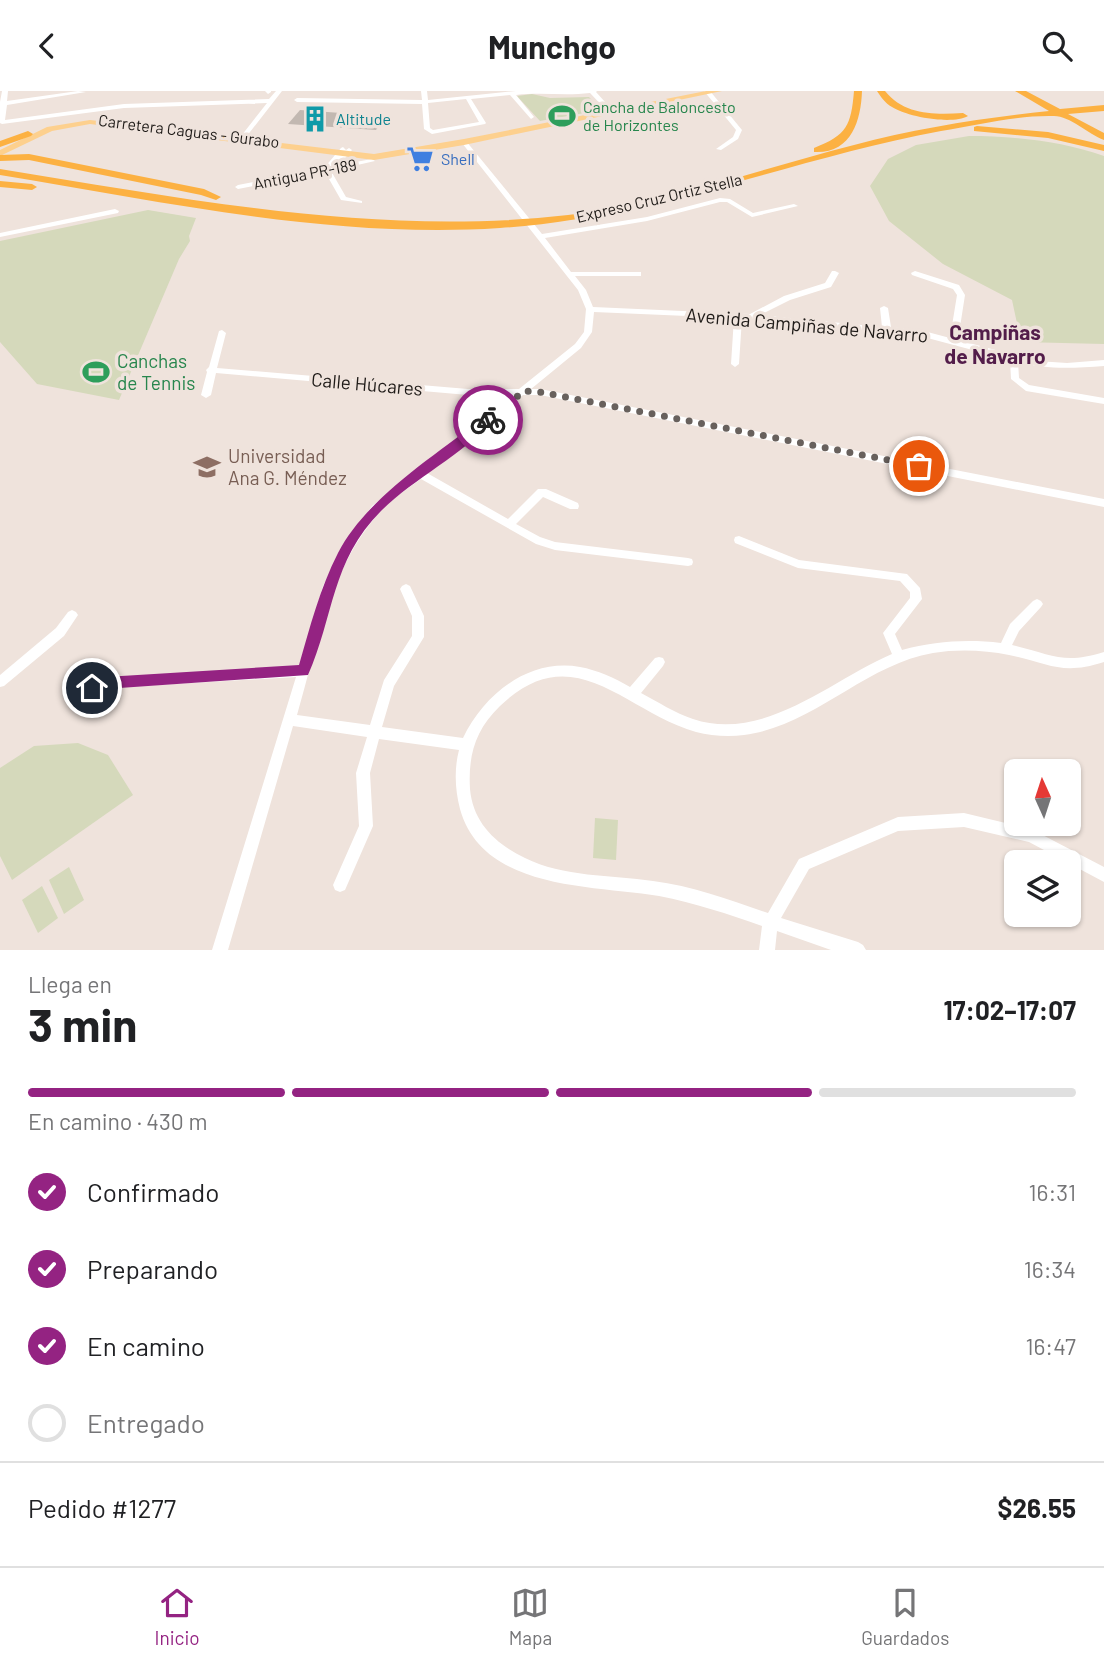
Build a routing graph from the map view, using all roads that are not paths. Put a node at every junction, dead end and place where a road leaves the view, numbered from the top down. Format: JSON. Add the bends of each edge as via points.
{"nodes":[{"id":1,"x":5,"y":91,"type":"edge"},
{"id":2,"x":279,"y":91,"type":"edge"},
{"id":3,"x":425,"y":91,"type":"edge"},
{"id":4,"x":592,"y":91,"type":"edge"},
{"id":5,"x":858,"y":91,"type":"edge"},
{"id":6,"x":881,"y":91,"type":"edge"},
{"id":7,"x":1019,"y":91,"type":"edge"},
{"id":8,"x":1031,"y":91,"type":"edge"},
{"id":9,"x":83,"y":92,"type":"edge"},
{"id":10,"x":711,"y":92,"type":"edge"},
{"id":11,"x":512,"y":94,"type":"junction"},
{"id":12,"x":297,"y":100,"type":"dead end"},
{"id":13,"x":470,"y":100,"type":"junction"},
{"id":14,"x":272,"y":101,"type":"junction"},
{"id":15,"x":1046,"y":101,"type":"junction"},
{"id":16,"x":423,"y":102,"type":"junction"},
{"id":17,"x":1,"y":104,"type":"edge"},
{"id":18,"x":1104,"y":106,"type":"edge"},
{"id":19,"x":612,"y":113,"type":"junction"},
{"id":20,"x":997,"y":115,"type":"junction"},
{"id":21,"x":531,"y":117,"type":"dead end"},
{"id":22,"x":1,"y":122,"type":"edge"},
{"id":23,"x":1104,"y":131,"type":"edge"},
{"id":24,"x":916,"y":133,"type":"junction"},
{"id":25,"x":28,"y":134,"type":"junction"},
{"id":26,"x":1104,"y":137,"type":"edge"},
{"id":27,"x":242,"y":138,"type":"junction"},
{"id":28,"x":464,"y":142,"type":"junction"},
{"id":29,"x":0,"y":144,"type":"edge"},
{"id":30,"x":19,"y":145,"type":"junction"},
{"id":31,"x":1104,"y":148,"type":"edge"},
{"id":32,"x":719,"y":149,"type":"dead end"},
{"id":33,"x":343,"y":154,"type":"junction"},
{"id":34,"x":386,"y":154,"type":"junction"},
{"id":35,"x":0,"y":155,"type":"edge"},
{"id":36,"x":29,"y":157,"type":"junction"},
{"id":37,"x":372,"y":161,"type":"dead end"},
{"id":38,"x":779,"y":163,"type":"junction"},
{"id":39,"x":327,"y":169,"type":"junction"},
{"id":40,"x":6,"y":170,"type":"edge"},
{"id":41,"x":0,"y":184,"type":"edge"},
{"id":42,"x":238,"y":187,"type":"dead end"},
{"id":43,"x":216,"y":201,"type":"junction"},
{"id":44,"x":360,"y":202,"type":"dead end"},
{"id":45,"x":794,"y":206,"type":"dead end"},
{"id":46,"x":115,"y":211,"type":"dead end"},
{"id":47,"x":541,"y":218,"type":"junction"},
{"id":48,"x":0,"y":235,"type":"edge"},
{"id":49,"x":539,"y":237,"type":"junction"},
{"id":50,"x":835,"y":273,"type":"dead end"},
{"id":51,"x":915,"y":273,"type":"dead end"},
{"id":52,"x":569,"y":274,"type":"junction"},
{"id":53,"x":638,"y":274,"type":"dead end"},
{"id":54,"x":884,"y":307,"type":"dead end"},
{"id":55,"x":590,"y":309,"type":"junction"},
{"id":56,"x":738,"y":315,"type":"junction"},
{"id":57,"x":750,"y":316,"type":"junction"},
{"id":58,"x":887,"y":330,"type":"junction"},
{"id":59,"x":222,"y":333,"type":"dead end"},
{"id":60,"x":954,"y":341,"type":"junction"},
{"id":61,"x":1014,"y":360,"type":"junction"},
{"id":62,"x":1104,"y":363,"type":"edge"},
{"id":63,"x":736,"y":364,"type":"dead end"},
{"id":64,"x":210,"y":370,"type":"junction"},
{"id":65,"x":524,"y":391,"type":"junction"},
{"id":66,"x":206,"y":395,"type":"dead end"},
{"id":67,"x":1104,"y":401,"type":"edge"},
{"id":68,"x":419,"y":473,"type":"junction"},
{"id":69,"x":1104,"y":503,"type":"edge"},
{"id":70,"x":574,"y":506,"type":"dead end"},
{"id":71,"x":509,"y":524,"type":"junction"},
{"id":72,"x":740,"y":540,"type":"dead end"},
{"id":73,"x":688,"y":562,"type":"dead end"},
{"id":74,"x":406,"y":589,"type":"dead end"},
{"id":75,"x":1037,"y":604,"type":"dead end"},
{"id":76,"x":72,"y":615,"type":"dead end"},
{"id":77,"x":1005,"y":649,"type":"junction"},
{"id":78,"x":899,"y":656,"type":"junction"},
{"id":79,"x":1104,"y":657,"type":"edge"},
{"id":80,"x":659,"y":662,"type":"dead end"},
{"id":81,"x":304,"y":671,"type":"junction"},
{"id":82,"x":0,"y":682,"type":"edge"},
{"id":83,"x":78,"y":694,"type":"dead end"},
{"id":84,"x":631,"y":695,"type":"junction"},
{"id":85,"x":289,"y":720,"type":"junction"},
{"id":86,"x":374,"y":731,"type":"junction"},
{"id":87,"x":467,"y":744,"type":"junction"},
{"id":88,"x":1104,"y":875,"type":"edge"},
{"id":89,"x":340,"y":885,"type":"dead end"},
{"id":90,"x":770,"y":924,"type":"junction"},
{"id":91,"x":220,"y":950,"type":"edge"},
{"id":92,"x":767,"y":950,"type":"edge"},
{"id":93,"x":858,"y":950,"type":"edge"}],
"edges":[{"from":1,"to":17,"type":"street"},
{"from":2,"to":14,"type":"street"},
{"from":3,"to":16,"type":"street"},
{"from":4,"to":11,"type":"street"},
{"from":4,"to":19,"type":"street"},
{"from":5,"to":38,"type":"highway","via":[[856,122],[848,134],[831,145]]},
{"from":6,"to":20,"type":"highway","via":[[895,105],[926,115]]},
{"from":7,"to":15,"type":"highway"},
{"from":8,"to":15,"type":"highway"},
{"from":9,"to":17,"type":"street"},
{"from":10,"to":19,"type":"main road","name":"Carretera Caguas - Gurabo"},
{"from":10,"to":32,"type":"street","via":[[738,130],[736,138]]},
{"from":11,"to":13,"type":"street"},
{"from":11,"to":21,"type":"street"},
{"from":12,"to":16,"type":"street"},
{"from":13,"to":16,"type":"street"},
{"from":13,"to":16,"type":"street","via":[[483,123],[432,132],[427,129]]},
{"from":14,"to":22,"type":"street","via":[[196,100]]},
{"from":14,"to":27,"type":"street"},
{"from":15,"to":23,"type":"highway"},
{"from":15,"to":26,"type":"highway"},
{"from":17,"to":22,"type":"street"},
{"from":18,"to":20,"type":"highway","name":"Expreso Cruz Ortiz Stella"},
{"from":18,"to":24,"type":"highway","name":"Expreso Cruz Ortiz Stella"},
{"from":19,"to":28,"type":"main road","name":"Carretera Caguas - Gurabo"},
{"from":20,"to":38,"type":"highway","name":"Expreso Cruz Ortiz Stella","via":[[892,133]]},
{"from":24,"to":31,"type":"highway","via":[[1002,130]]},
{"from":24,"to":47,"type":"highway","name":"Expreso Cruz Ortiz Stella","via":[[638,206]]},
{"from":25,"to":27,"type":"main road","name":"Carretera Caguas - Gurabo","via":[[91,119]]},
{"from":25,"to":29,"type":"highway"},
{"from":25,"to":35,"type":"main road","name":"Carretera Caguas - Gurabo"},
{"from":27,"to":30,"type":"main road","name":"Carretera Caguas - Gurabo","via":[[90,122],[50,129]]},
{"from":27,"to":33,"type":"main road","name":"Carretera Caguas - Gurabo"},
{"from":28,"to":34,"type":"main road","name":"Carretera Caguas - Gurabo"},
{"from":28,"to":49,"type":"street"},
{"from":30,"to":35,"type":"main road","name":"Carretera Caguas - Gurabo"},
{"from":30,"to":36,"type":"highway","via":[[16,152]]},
{"from":33,"to":34,"type":"main road","name":"Carretera Caguas - Gurabo"},
{"from":33,"to":34,"type":"main road","name":"Carretera Caguas - Gurabo"},
{"from":33,"to":39,"type":"street"},
{"from":35,"to":36,"type":"highway"},
{"from":36,"to":43,"type":"highway","via":[[204,192]]},
{"from":37,"to":39,"type":"street","name":"Antigua PR-189"},
{"from":38,"to":47,"type":"highway","name":"Expreso Cruz Ortiz Stella","via":[[639,199]]},
{"from":39,"to":42,"type":"street","name":"Antigua PR-189"},
{"from":39,"to":44,"type":"street","via":[[342,199]]},
{"from":40,"to":43,"type":"highway","name":"Expreso Cruz Ortiz Stella"},
{"from":41,"to":43,"type":"highway","via":[[190,205]]},
{"from":43,"to":47,"type":"highway","name":"Expreso Cruz Ortiz Stella","via":[[364,224],[437,227]]},
{"from":45,"to":49,"type":"street","via":[[752,215],[720,200],[647,219]]},
{"from":46,"to":48,"type":"street"},
{"from":49,"to":52,"type":"street"},
{"from":50,"to":57,"type":"street","via":[[828,285]]},
{"from":51,"to":60,"type":"street","via":[[956,287],[961,295]]},
{"from":52,"to":53,"type":"street"},
{"from":52,"to":55,"type":"street"},
{"from":54,"to":58,"type":"street"},
{"from":55,"to":56,"type":"street","name":"Avenida Campiñas de Navarro"},
{"from":55,"to":65,"type":"street","via":[[588,332],[578,346]]},
{"from":56,"to":57,"type":"street","name":"Avenida Campiñas de Navarro"},
{"from":56,"to":63,"type":"street"},
{"from":57,"to":58,"type":"street","name":"Avenida Campiñas de Navarro"},
{"from":58,"to":60,"type":"street","name":"Avenida Campiñas de Navarro"},
{"from":59,"to":64,"type":"street"},
{"from":60,"to":61,"type":"street","name":"Avenida Campiñas de Navarro"},
{"from":61,"to":62,"type":"street","name":"Avenida Campiñas de Navarro","via":[[1067,366]]},
{"from":61,"to":67,"type":"street","via":[[1015,379],[1026,388]]},
{"from":64,"to":65,"type":"street","name":"Calle Húcares","via":[[468,393]]},
{"from":64,"to":66,"type":"street"},
{"from":65,"to":68,"type":"street"},
{"from":65,"to":69,"type":"street","name":"Calle Húcares"},
{"from":68,"to":71,"type":"street"},
{"from":68,"to":81,"type":"street","via":[[376,509],[344,553],[329,586]]},
{"from":70,"to":71,"type":"street","via":[[542,492]]},
{"from":71,"to":73,"type":"street","via":[[555,546]]},
{"from":72,"to":78,"type":"street","via":[[798,564],[903,577],[916,591],[916,599],[889,633]]},
{"from":74,"to":86,"type":"street","via":[[418,616],[418,637],[388,684]]},
{"from":75,"to":77,"type":"street","via":[[1014,628]]},
{"from":76,"to":82,"type":"street","via":[[60,632]]},
{"from":77,"to":78,"type":"street","via":[[934,647]]},
{"from":77,"to":79,"type":"street","via":[[1053,663],[1083,665]]},
{"from":78,"to":84,"type":"street","via":[[770,724],[718,731],[684,724]]},
{"from":80,"to":84,"type":"street"},
{"from":81,"to":83,"type":"street","via":[[105,683]]},
{"from":81,"to":85,"type":"street"},
{"from":84,"to":87,"type":"street","via":[[585,673],[561,671],[529,678],[493,700]]},
{"from":85,"to":86,"type":"street"},
{"from":85,"to":91,"type":"street"},
{"from":86,"to":87,"type":"street"},
{"from":86,"to":89,"type":"street","via":[[363,773],[366,826]]},
{"from":87,"to":90,"type":"street","via":[[462,770],[466,809],[480,835],[507,857],[560,877],[680,893]]},
{"from":88,"to":90,"type":"street","via":[[1031,836],[964,820],[898,824],[804,864]]},
{"from":90,"to":92,"type":"street"},
{"from":90,"to":93,"type":"street"}]}
